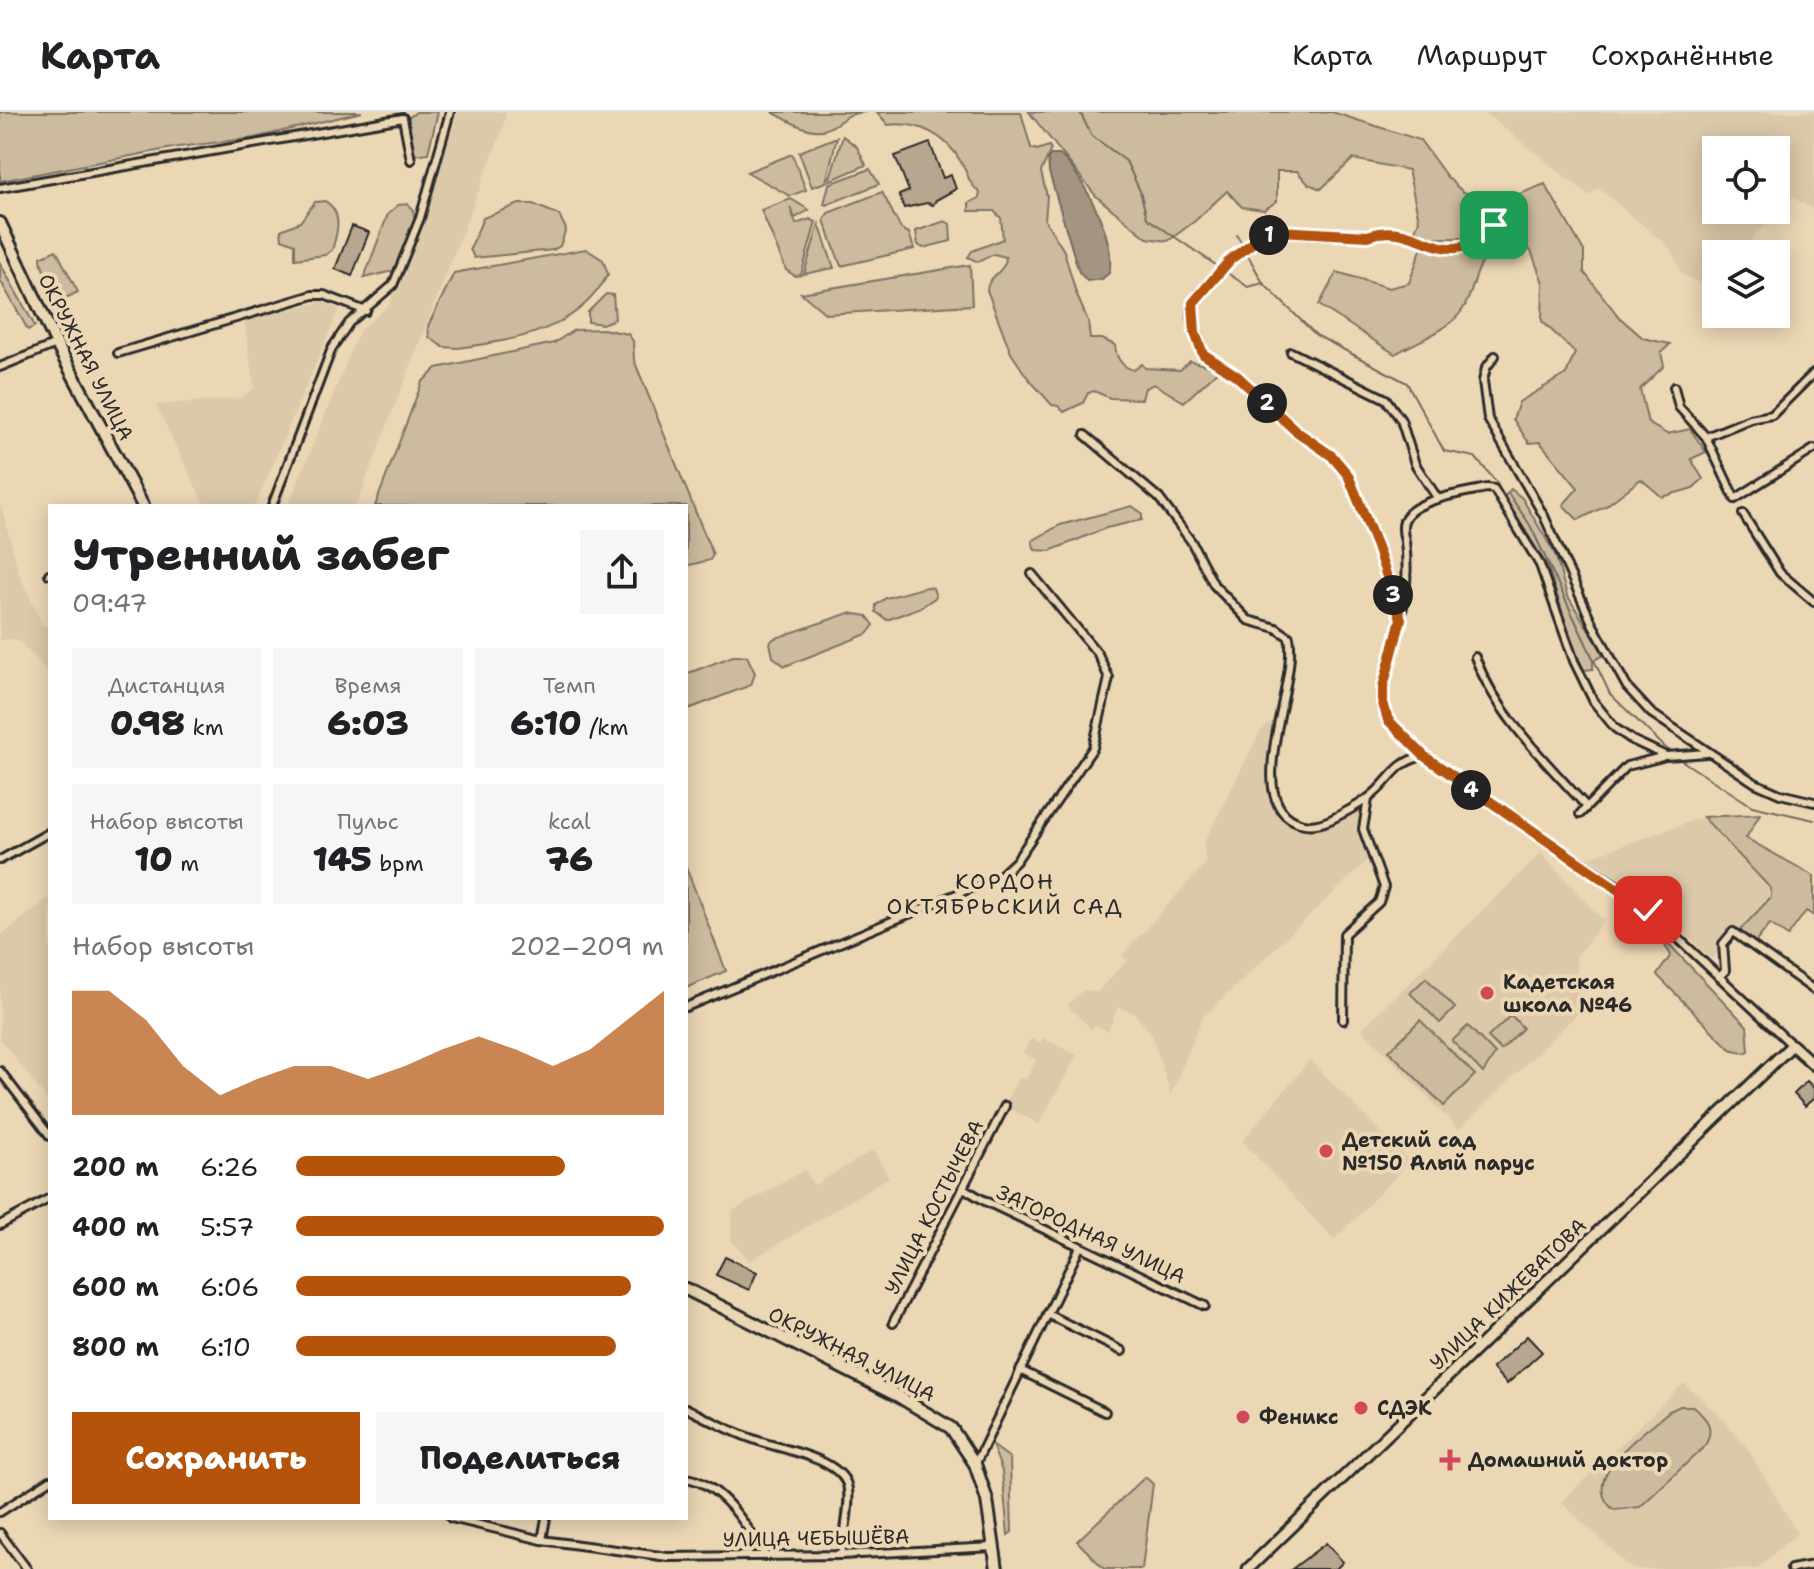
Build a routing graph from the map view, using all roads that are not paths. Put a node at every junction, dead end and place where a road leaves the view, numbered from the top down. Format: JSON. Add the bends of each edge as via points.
{"nodes":[{"id":1,"x":450,"y":112,"type":"edge"},
{"id":2,"x":411,"y":160,"type":"dead end"},
{"id":3,"x":3,"y":188,"type":"edge"},
{"id":4,"x":1499,"y":211,"type":"dead end"},
{"id":5,"x":0,"y":223,"type":"edge"},
{"id":6,"x":366,"y":311,"type":"junction"},
{"id":7,"x":56,"y":343,"type":"junction"},
{"id":8,"x":1291,"y":352,"type":"dead end"},
{"id":9,"x":118,"y":353,"type":"dead end"},
{"id":10,"x":1495,"y":356,"type":"dead end"},
{"id":11,"x":0,"y":367,"type":"edge"},
{"id":12,"x":1814,"y":373,"type":"edge"},
{"id":13,"x":1674,"y":387,"type":"dead end"},
{"id":14,"x":1085,"y":435,"type":"dead end"},
{"id":15,"x":1706,"y":437,"type":"junction"},
{"id":16,"x":1814,"y":449,"type":"edge"},
{"id":17,"x":1438,"y":499,"type":"junction"},
{"id":18,"x":142,"y":504,"type":"edge"},
{"id":19,"x":273,"y":504,"type":"edge"},
{"id":20,"x":1743,"y":514,"type":"dead end"},
{"id":21,"x":1032,"y":574,"type":"dead end"},
{"id":22,"x":1814,"y":602,"type":"edge"},
{"id":23,"x":1401,"y":619,"type":"junction"},
{"id":24,"x":1475,"y":657,"type":"dead end"},
{"id":25,"x":1709,"y":753,"type":"junction"},
{"id":26,"x":1424,"y":756,"type":"junction"},
{"id":27,"x":1666,"y":756,"type":"junction"},
{"id":28,"x":1368,"y":799,"type":"junction"},
{"id":29,"x":1814,"y":802,"type":"edge"},
{"id":30,"x":1586,"y":806,"type":"junction"},
{"id":31,"x":1580,"y":814,"type":"dead end"},
{"id":32,"x":48,"y":833,"type":"edge"},
{"id":33,"x":0,"y":860,"type":"edge"},
{"id":34,"x":1719,"y":977,"type":"junction"},
{"id":35,"x":1814,"y":990,"type":"edge"},
{"id":36,"x":688,"y":1006,"type":"edge"},
{"id":37,"x":1343,"y":1020,"type":"dead end"},
{"id":38,"x":1792,"y":1045,"type":"junction"},
{"id":39,"x":1814,"y":1065,"type":"edge"},
{"id":40,"x":0,"y":1071,"type":"edge"},
{"id":41,"x":1005,"y":1106,"type":"dead end"},
{"id":42,"x":48,"y":1133,"type":"edge"},
{"id":43,"x":965,"y":1189,"type":"junction"},
{"id":44,"x":48,"y":1199,"type":"edge"},
{"id":45,"x":0,"y":1225,"type":"edge"},
{"id":46,"x":1080,"y":1247,"type":"junction"},
{"id":47,"x":688,"y":1290,"type":"edge"},
{"id":48,"x":1205,"y":1306,"type":"dead end"},
{"id":49,"x":1047,"y":1314,"type":"junction"},
{"id":50,"x":893,"y":1323,"type":"dead end"},
{"id":51,"x":1122,"y":1351,"type":"dead end"},
{"id":52,"x":1020,"y":1370,"type":"junction"},
{"id":53,"x":688,"y":1409,"type":"edge"},
{"id":54,"x":1105,"y":1412,"type":"dead end"},
{"id":55,"x":975,"y":1464,"type":"junction"},
{"id":56,"x":688,"y":1479,"type":"edge"},
{"id":57,"x":48,"y":1481,"type":"edge"},
{"id":58,"x":0,"y":1512,"type":"edge"},
{"id":59,"x":459,"y":1520,"type":"edge"},
{"id":60,"x":546,"y":1520,"type":"edge"},
{"id":61,"x":0,"y":1533,"type":"edge"},
{"id":62,"x":542,"y":1540,"type":"junction"},
{"id":63,"x":994,"y":1547,"type":"junction"},
{"id":64,"x":765,"y":1555,"type":"junction"},
{"id":65,"x":841,"y":1555,"type":"junction"},
{"id":66,"x":1814,"y":1565,"type":"edge"},
{"id":67,"x":27,"y":1569,"type":"edge"},
{"id":68,"x":997,"y":1569,"type":"edge"},
{"id":69,"x":1248,"y":1569,"type":"edge"},
{"id":70,"x":1791,"y":1569,"type":"edge"}],
"edges":[{"from":1,"to":6,"type":"street","via":[[420,218],[393,285]]},
{"from":2,"to":3,"type":"street","via":[[403,118]]},
{"from":4,"to":23,"type":"street","via":[[1494,225],[1466,248],[1447,249],[1407,235],[1280,231],[1231,259],[1193,303],[1203,354],[1237,376],[1348,475]]},
{"from":5,"to":7,"type":"main road","name":"ОКРУЖНАЯ УЛИЦА"},
{"from":6,"to":9,"type":"street","via":[[313,295]]},
{"from":6,"to":19,"type":"street","via":[[349,323],[332,348]]},
{"from":7,"to":11,"type":"street"},
{"from":7,"to":18,"type":"main road","name":"ОКРУЖНАЯ УЛИЦА"},
{"from":8,"to":17,"type":"street","via":[[1386,399],[1401,420],[1415,464]]},
{"from":10,"to":25,"type":"street","via":[[1483,381],[1488,419],[1555,536],[1605,648],[1627,687],[1651,713]]},
{"from":12,"to":15,"type":"street","via":[[1772,415]]},
{"from":13,"to":15,"type":"street","via":[[1679,407]]},
{"from":14,"to":28,"type":"street","via":[[1159,498],[1191,541],[1214,585],[1248,620],[1289,637],[1291,672],[1272,748],[1273,792],[1285,817],[1319,825]]},
{"from":15,"to":16,"type":"street","via":[[1735,499]]},
{"from":17,"to":23,"type":"street","via":[[1406,517]]},
{"from":17,"to":27,"type":"street","via":[[1487,488],[1498,494],[1540,565],[1594,702],[1623,735]]},
{"from":20,"to":22,"type":"street","via":[[1780,573]]},
{"from":21,"to":36,"type":"street","via":[[1098,654],[1109,678],[1093,748],[1016,861],[1000,876]]},
{"from":23,"to":26,"type":"street","via":[[1383,703],[1388,720]]},
{"from":24,"to":30,"type":"street","via":[[1499,706]]},
{"from":25,"to":27,"type":"street"},
{"from":25,"to":29,"type":"street","via":[[1755,783]]},
{"from":26,"to":28,"type":"street","via":[[1402,763]]},
{"from":26,"to":34,"type":"street","via":[[1633,896]]},
{"from":27,"to":30,"type":"street","via":[[1627,766]]},
{"from":28,"to":37,"type":"street","via":[[1363,829],[1384,887],[1379,902],[1344,934]]},
{"from":30,"to":31,"type":"street"},
{"from":32,"to":33,"type":"street"},
{"from":34,"to":35,"type":"street","via":[[1725,971],[1723,944],[1733,932]]},
{"from":34,"to":38,"type":"street"},
{"from":38,"to":39,"type":"main road"},
{"from":38,"to":69,"type":"main road","name":"УЛИЦА КИЖЕВАТОВА"},
{"from":40,"to":42,"type":"street"},
{"from":41,"to":43,"type":"street","name":"УЛИЦА КОСТЫЧЕВА","via":[[972,1164]]},
{"from":43,"to":46,"type":"street","name":"ЗАГОРОДНАЯ УЛИЦА"},
{"from":43,"to":50,"type":"street","name":"УЛИЦА КОСТЫЧЕВА"},
{"from":44,"to":45,"type":"street"},
{"from":46,"to":48,"type":"street","name":"ЗАГОРОДНАЯ УЛИЦА"},
{"from":46,"to":49,"type":"street"},
{"from":47,"to":55,"type":"main road","name":"ОКРУЖНАЯ УЛИЦА","via":[[940,1419],[961,1438]]},
{"from":49,"to":51,"type":"street"},
{"from":49,"to":52,"type":"street"},
{"from":52,"to":54,"type":"street"},
{"from":52,"to":55,"type":"street"},
{"from":53,"to":65,"type":"street","via":[[756,1441],[817,1460],[843,1478],[849,1496]]},
{"from":55,"to":63,"type":"main road","name":"ОКРУЖНАЯ УЛИЦА"},
{"from":56,"to":64,"type":"street","via":[[705,1483],[742,1519]]},
{"from":57,"to":58,"type":"street"},
{"from":59,"to":62,"type":"street","name":"УЛИЦА ЧЕБЫШЁВА"},
{"from":60,"to":62,"type":"street"},
{"from":61,"to":67,"type":"street"},
{"from":62,"to":64,"type":"street","name":"УЛИЦА ЧЕБЫШЁВА","via":[[668,1557]]},
{"from":63,"to":65,"type":"street","name":"УЛИЦА ЧЕБЫШЁВА"},
{"from":63,"to":68,"type":"main road","name":"ОКРУЖНАЯ УЛИЦА"},
{"from":64,"to":65,"type":"street","name":"УЛИЦА ЧЕБЫШЁВА"},
{"from":66,"to":70,"type":"street"}]}
